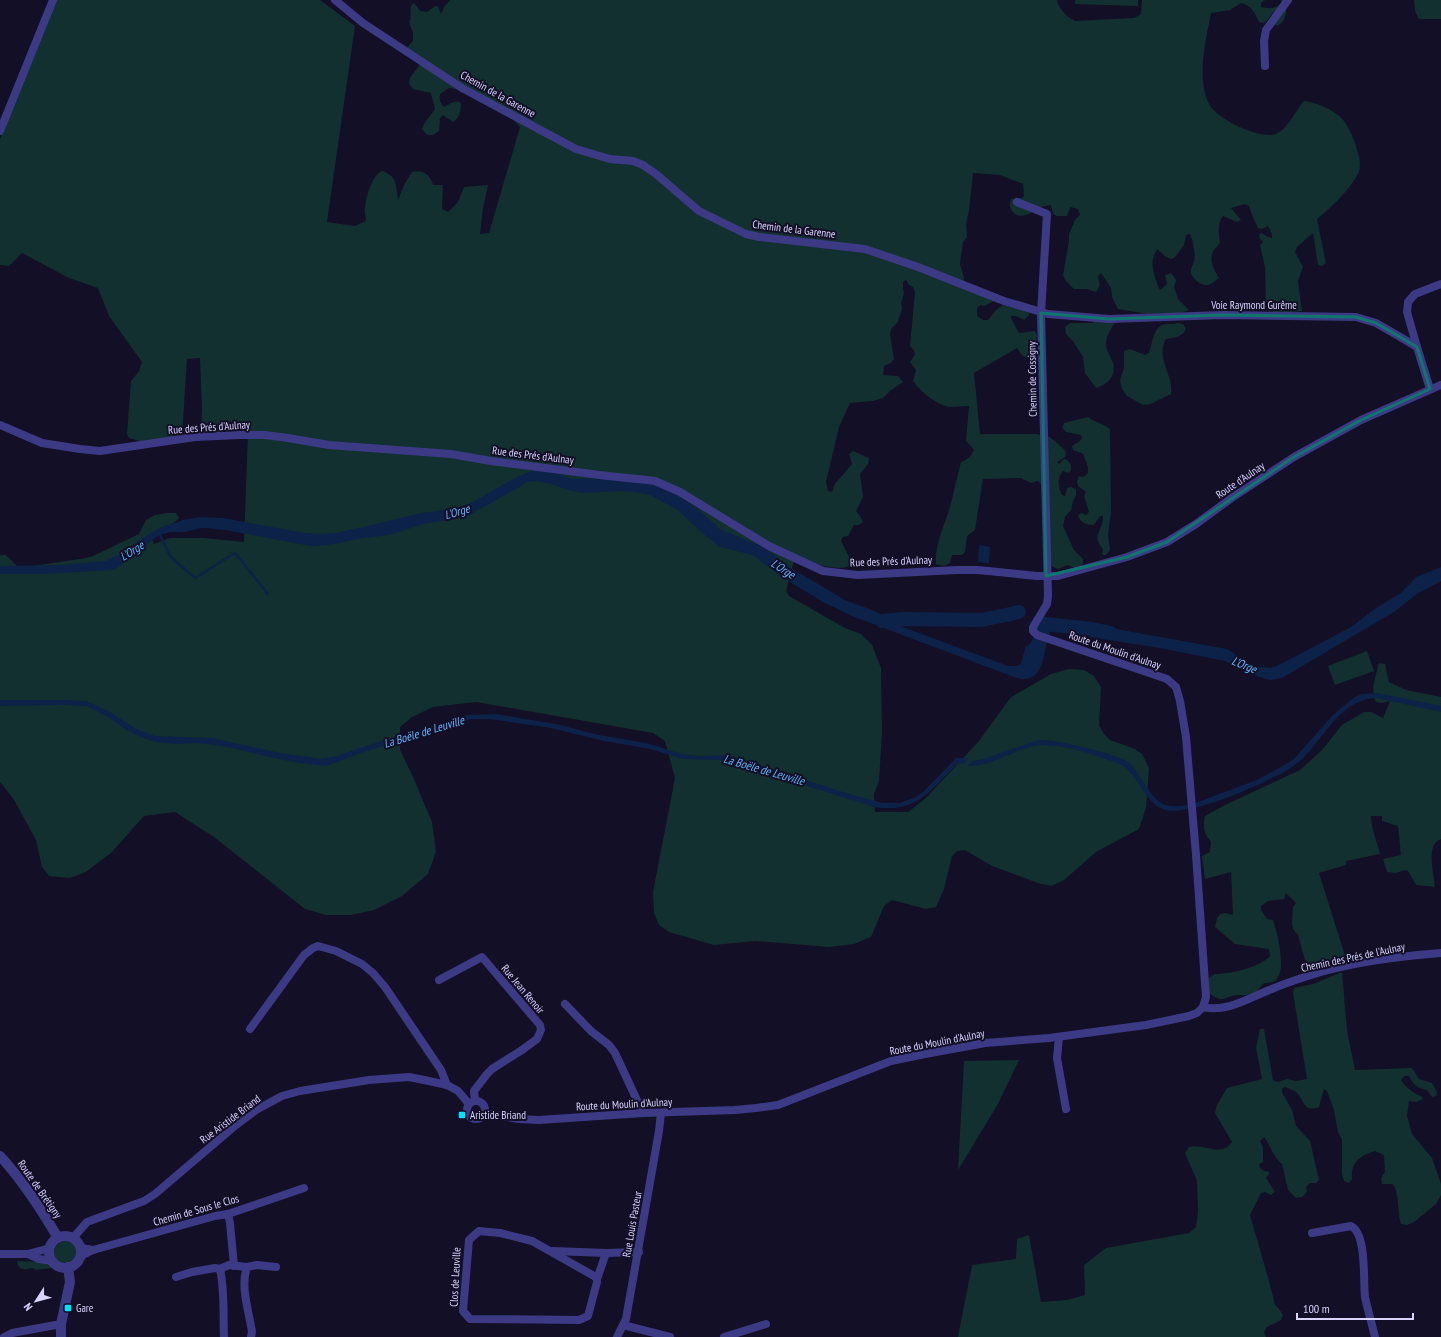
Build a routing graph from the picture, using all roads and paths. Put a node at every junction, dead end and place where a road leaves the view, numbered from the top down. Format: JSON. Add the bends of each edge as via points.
{"nodes":[{"id":1,"x":53,"y":0,"type":"edge"},
{"id":2,"x":335,"y":0,"type":"edge"},
{"id":3,"x":1288,"y":0,"type":"edge"},
{"id":4,"x":1265,"y":66,"type":"dead end"},
{"id":5,"x":0,"y":131,"type":"edge"},
{"id":6,"x":1017,"y":202,"type":"dead end"},
{"id":7,"x":1441,"y":284,"type":"edge"},
{"id":8,"x":1041,"y":313,"type":"junction"},
{"id":9,"x":1416,"y":348,"type":"junction"},
{"id":10,"x":1441,"y":385,"type":"edge"},
{"id":11,"x":1430,"y":389,"type":"junction"},
{"id":12,"x":0,"y":426,"type":"edge"},
{"id":13,"x":1046,"y":576,"type":"junction"},
{"id":14,"x":1033,"y":627,"type":"joint"},
{"id":15,"x":1441,"y":953,"type":"edge"},
{"id":16,"x":439,"y":980,"type":"dead end"},
{"id":17,"x":566,"y":1004,"type":"dead end"},
{"id":18,"x":1203,"y":1007,"type":"junction"},
{"id":19,"x":250,"y":1029,"type":"dead end"},
{"id":20,"x":1059,"y":1037,"type":"junction"},
{"id":21,"x":447,"y":1085,"type":"junction"},
{"id":22,"x":472,"y":1103,"type":"junction"},
{"id":23,"x":1066,"y":1109,"type":"dead end"},
{"id":24,"x":484,"y":1113,"type":"junction"},
{"id":25,"x":643,"y":1113,"type":"junction"},
{"id":26,"x":661,"y":1113,"type":"junction"},
{"id":27,"x":0,"y":1156,"type":"edge"},
{"id":28,"x":304,"y":1188,"type":"dead end"},
{"id":29,"x":228,"y":1214,"type":"junction"},
{"id":30,"x":1312,"y":1233,"type":"dead end"},
{"id":31,"x":58,"y":1238,"type":"junction"},
{"id":32,"x":73,"y":1238,"type":"junction"},
{"id":33,"x":50,"y":1248,"type":"junction"},
{"id":34,"x":551,"y":1251,"type":"junction"},
{"id":35,"x":81,"y":1252,"type":"junction"},
{"id":36,"x":638,"y":1252,"type":"junction"},
{"id":37,"x":606,"y":1253,"type":"junction"},
{"id":38,"x":0,"y":1254,"type":"edge"},
{"id":39,"x":28,"y":1254,"type":"junction"},
{"id":40,"x":53,"y":1261,"type":"junction"},
{"id":41,"x":234,"y":1266,"type":"junction"},
{"id":42,"x":68,"y":1267,"type":"junction"},
{"id":43,"x":247,"y":1267,"type":"junction"},
{"id":44,"x":276,"y":1267,"type":"dead end"},
{"id":45,"x":220,"y":1269,"type":"junction"},
{"id":46,"x":176,"y":1277,"type":"dead end"},
{"id":47,"x":597,"y":1279,"type":"junction"},
{"id":48,"x":61,"y":1324,"type":"junction"},
{"id":49,"x":766,"y":1324,"type":"dead end"},
{"id":50,"x":623,"y":1325,"type":"junction"},
{"id":51,"x":4,"y":1337,"type":"edge"},
{"id":52,"x":61,"y":1337,"type":"edge"},
{"id":53,"x":224,"y":1337,"type":"edge"},
{"id":54,"x":251,"y":1337,"type":"edge"},
{"id":55,"x":617,"y":1337,"type":"edge"},
{"id":56,"x":670,"y":1337,"type":"edge"},
{"id":57,"x":724,"y":1337,"type":"edge"},
{"id":58,"x":1375,"y":1337,"type":"edge"}],
"edges":[{"from":1,"to":5,"type":"street"},
{"from":2,"to":8,"type":"street","name":"Chemin de la Garenne","via":[[363,24],[462,88],[576,149],[643,165],[699,211],[746,234],[865,249]]},
{"from":3,"to":4,"type":"street","via":[[1266,30]]},
{"from":6,"to":8,"type":"street","name":"Chemin de Cossigny","via":[[1047,214]]},
{"from":7,"to":9,"type":"street","via":[[1415,294],[1408,302],[1407,312]]},
{"from":8,"to":9,"type":"street","name":"Voie Raymond Gurême","via":[[1109,318],[1223,315],[1356,318],[1382,326]]},
{"from":8,"to":13,"type":"street","name":"Chemin de Cossigny"},
{"from":9,"to":11,"type":"street"},
{"from":10,"to":11,"type":"street","name":"Route d'Aulnay"},
{"from":11,"to":13,"type":"street","name":"Route d'Aulnay","via":[[1361,420],[1294,457],[1167,542],[1128,557],[1058,576]]},
{"from":12,"to":13,"type":"street","name":"Rue des Prés d'Aulnay","via":[[42,443],[100,451],[195,437],[266,436],[329,445],[451,454],[655,481],[680,492],[769,546],[823,571],[858,575],[957,570]]},
{"from":13,"to":14,"type":"street","name":"Chemin de Cossigny","via":[[1047,604]]},
{"from":14,"to":18,"type":"street","name":"Route du Moulin d'Aulnay","via":[[1037,635],[1167,679],[1176,687],[1184,723],[1191,800],[1206,997]]},
{"from":15,"to":18,"type":"street","name":"Chemin des Prés de l'Aulnay","via":[[1393,958],[1323,972],[1270,989],[1243,1002],[1213,1010]]},
{"from":16,"to":22,"type":"street","name":"Rue Jean Renoir","via":[[482,957],[540,1025],[541,1030],[537,1039],[487,1074],[474,1091]]},
{"from":17,"to":25,"type":"street","via":[[615,1053]]},
{"from":18,"to":20,"type":"street","name":"Route du Moulin d'Aulnay","via":[[1197,1013],[1167,1021]]},
{"from":19,"to":21,"type":"street","name":"Rue Aristide Briand","via":[[304,955],[318,946],[336,951],[362,964],[385,987],[441,1070]]},
{"from":20,"to":23,"type":"street","via":[[1057,1058]]},
{"from":20,"to":26,"type":"street","name":"Route du Moulin d'Aulnay","via":[[985,1043],[891,1061],[778,1105],[735,1110]]},
{"from":21,"to":22,"type":"street","name":"Rue Aristide Briand"},
{"from":21,"to":32,"type":"street","name":"Rue Aristide Briand","via":[[409,1077],[369,1080],[282,1096],[256,1110],[236,1125],[155,1194],[144,1201],[87,1222]]},
{"from":22,"to":24,"type":"street","via":[[482,1104]]},
{"from":22,"to":24,"type":"street","via":[[467,1114],[472,1118],[479,1118]]},
{"from":24,"to":25,"type":"street","name":"Route du Moulin d'Aulnay","via":[[539,1120]]},
{"from":25,"to":26,"type":"street","name":"Route du Moulin d'Aulnay"},
{"from":26,"to":36,"type":"street","name":"Rue Louis Pasteur"},
{"from":27,"to":31,"type":"street","name":"Route de Brétigny","via":[[38,1204]]},
{"from":28,"to":29,"type":"street","name":"Chemin de Sous le Clos"},
{"from":29,"to":35,"type":"street","name":"Chemin de Sous le Clos"},
{"from":29,"to":41,"type":"street"},
{"from":30,"to":58,"type":"street","via":[[1351,1226],[1355,1228],[1359,1235],[1365,1297]]},
{"from":31,"to":32,"type":"street"},
{"from":31,"to":33,"type":"street"},
{"from":32,"to":35,"type":"street","via":[[79,1244]]},
{"from":33,"to":39,"type":"street"},
{"from":33,"to":40,"type":"street","via":[[50,1257]]},
{"from":34,"to":37,"type":"street","name":"Clos de Leuville"},
{"from":34,"to":47,"type":"street","name":"Clos de Leuville"},
{"from":34,"to":47,"type":"street","name":"Clos de Leuville","via":[[532,1241],[500,1233],[479,1231],[473,1235],[468,1240],[463,1311],[466,1316],[470,1319],[580,1320],[588,1316]]},
{"from":35,"to":42,"type":"street","via":[[76,1263]]},
{"from":36,"to":37,"type":"street","name":"Clos de Leuville"},
{"from":36,"to":50,"type":"street","name":"Rue Louis Pasteur"},
{"from":37,"to":47,"type":"street","name":"Clos de Leuville"},
{"from":38,"to":39,"type":"street"},
{"from":39,"to":40,"type":"street"},
{"from":40,"to":42,"type":"street","via":[[59,1266]]},
{"from":41,"to":43,"type":"street"},
{"from":41,"to":45,"type":"street","via":[[229,1265]]},
{"from":42,"to":48,"type":"street","via":[[70,1282]]},
{"from":43,"to":44,"type":"street"},
{"from":43,"to":54,"type":"street","via":[[245,1293]]},
{"from":45,"to":46,"type":"street","via":[[192,1272]]},
{"from":45,"to":53,"type":"street","via":[[224,1299]]},
{"from":48,"to":51,"type":"street","via":[[12,1333]]},
{"from":48,"to":52,"type":"street"},
{"from":49,"to":57,"type":"street"},
{"from":50,"to":55,"type":"street","name":"Rue Louis Pasteur"},
{"from":50,"to":56,"type":"street"}]}
